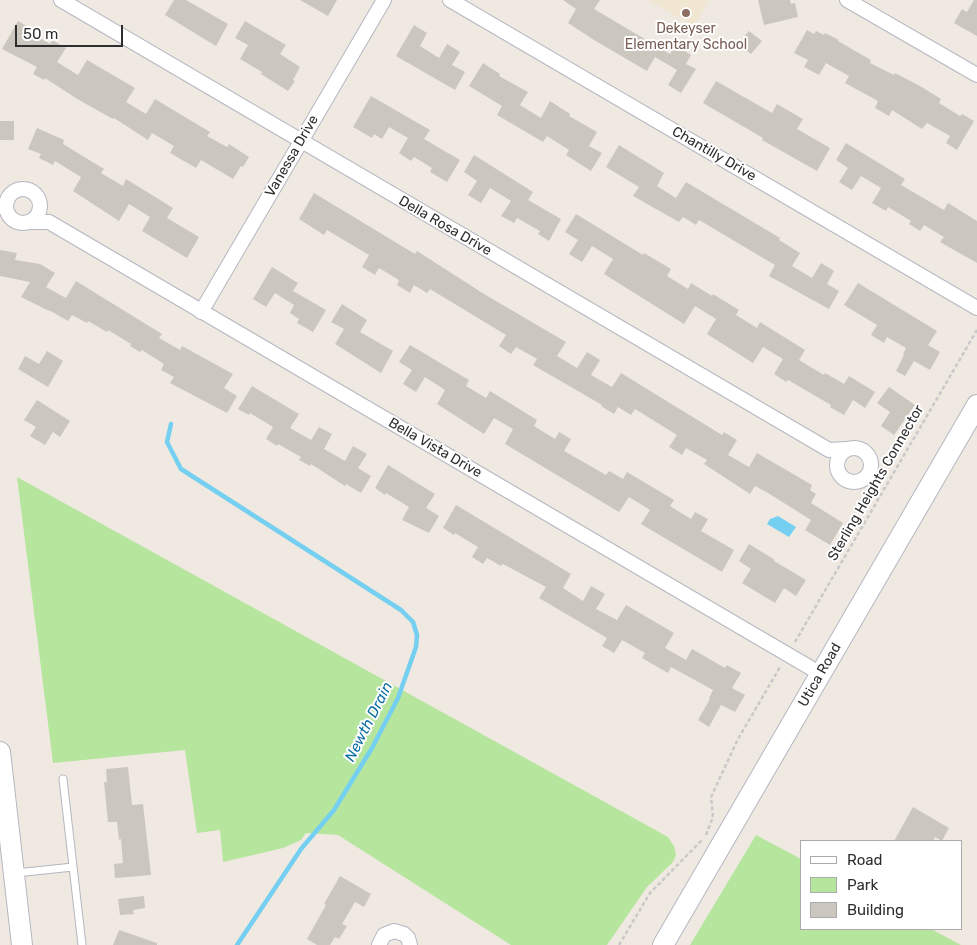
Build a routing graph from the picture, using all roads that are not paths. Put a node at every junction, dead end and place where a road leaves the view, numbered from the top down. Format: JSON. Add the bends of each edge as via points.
{"nodes":[{"id":1,"x":61,"y":0,"type":"edge"},
{"id":2,"x":384,"y":0,"type":"edge"},
{"id":3,"x":450,"y":0,"type":"edge"},
{"id":4,"x":847,"y":0,"type":"edge"},
{"id":5,"x":977,"y":75,"type":"edge"},
{"id":6,"x":301,"y":140,"type":"junction"},
{"id":7,"x":40,"y":205,"type":"junction"},
{"id":8,"x":29,"y":222,"type":"junction"},
{"id":9,"x":49,"y":222,"type":"junction"},
{"id":10,"x":977,"y":308,"type":"edge"},
{"id":11,"x":201,"y":312,"type":"junction"},
{"id":12,"x":977,"y":405,"type":"edge"},
{"id":13,"x":847,"y":449,"type":"junction"},
{"id":14,"x":829,"y":450,"type":"junction"},
{"id":15,"x":837,"y":468,"type":"junction"},
{"id":16,"x":821,"y":674,"type":"junction"},
{"id":17,"x":0,"y":752,"type":"edge"},
{"id":18,"x":63,"y":779,"type":"dead end"},
{"id":19,"x":73,"y":867,"type":"junction"},
{"id":20,"x":8,"y":874,"type":"edge"},
{"id":21,"x":22,"y":945,"type":"edge"},
{"id":22,"x":82,"y":945,"type":"edge"},
{"id":23,"x":378,"y":945,"type":"edge"},
{"id":24,"x":410,"y":945,"type":"edge"},
{"id":25,"x":663,"y":945,"type":"edge"}],
"edges":[{"from":1,"to":6,"type":"street","name":"Della Rosa Drive"},
{"from":2,"to":6,"type":"street","name":"Vanessa Drive"},
{"from":3,"to":10,"type":"street","name":"Chantilly Drive"},
{"from":4,"to":5,"type":"street"},
{"from":6,"to":11,"type":"street","name":"Vanessa Drive"},
{"from":6,"to":14,"type":"street","name":"Della Rosa Drive"},
{"from":7,"to":8,"type":"street","via":[[37,215]]},
{"from":7,"to":8,"type":"street","via":[[35,194],[24,189],[9,196],[6,206],[9,217],[18,223]]},
{"from":7,"to":9,"type":"street"},
{"from":8,"to":9,"type":"street"},
{"from":9,"to":11,"type":"street","name":"Bella Vista Drive"},
{"from":11,"to":16,"type":"street","name":"Bella Vista Drive"},
{"from":12,"to":16,"type":"street","name":"Utica Road"},
{"from":13,"to":14,"type":"street"},
{"from":13,"to":15,"type":"street","via":[[839,457]]},
{"from":13,"to":15,"type":"street","via":[[859,448],[868,454],[872,465],[869,476],[859,482],[848,482]]},
{"from":14,"to":15,"type":"street"},
{"from":16,"to":25,"type":"street","name":"Utica Road"},
{"from":17,"to":20,"type":"street"},
{"from":18,"to":19,"type":"lane"},
{"from":19,"to":20,"type":"lane"},
{"from":19,"to":22,"type":"lane"},
{"from":20,"to":21,"type":"street"},
{"from":23,"to":24,"type":"street","via":[[384,935],[394,931],[404,934]]}]}
